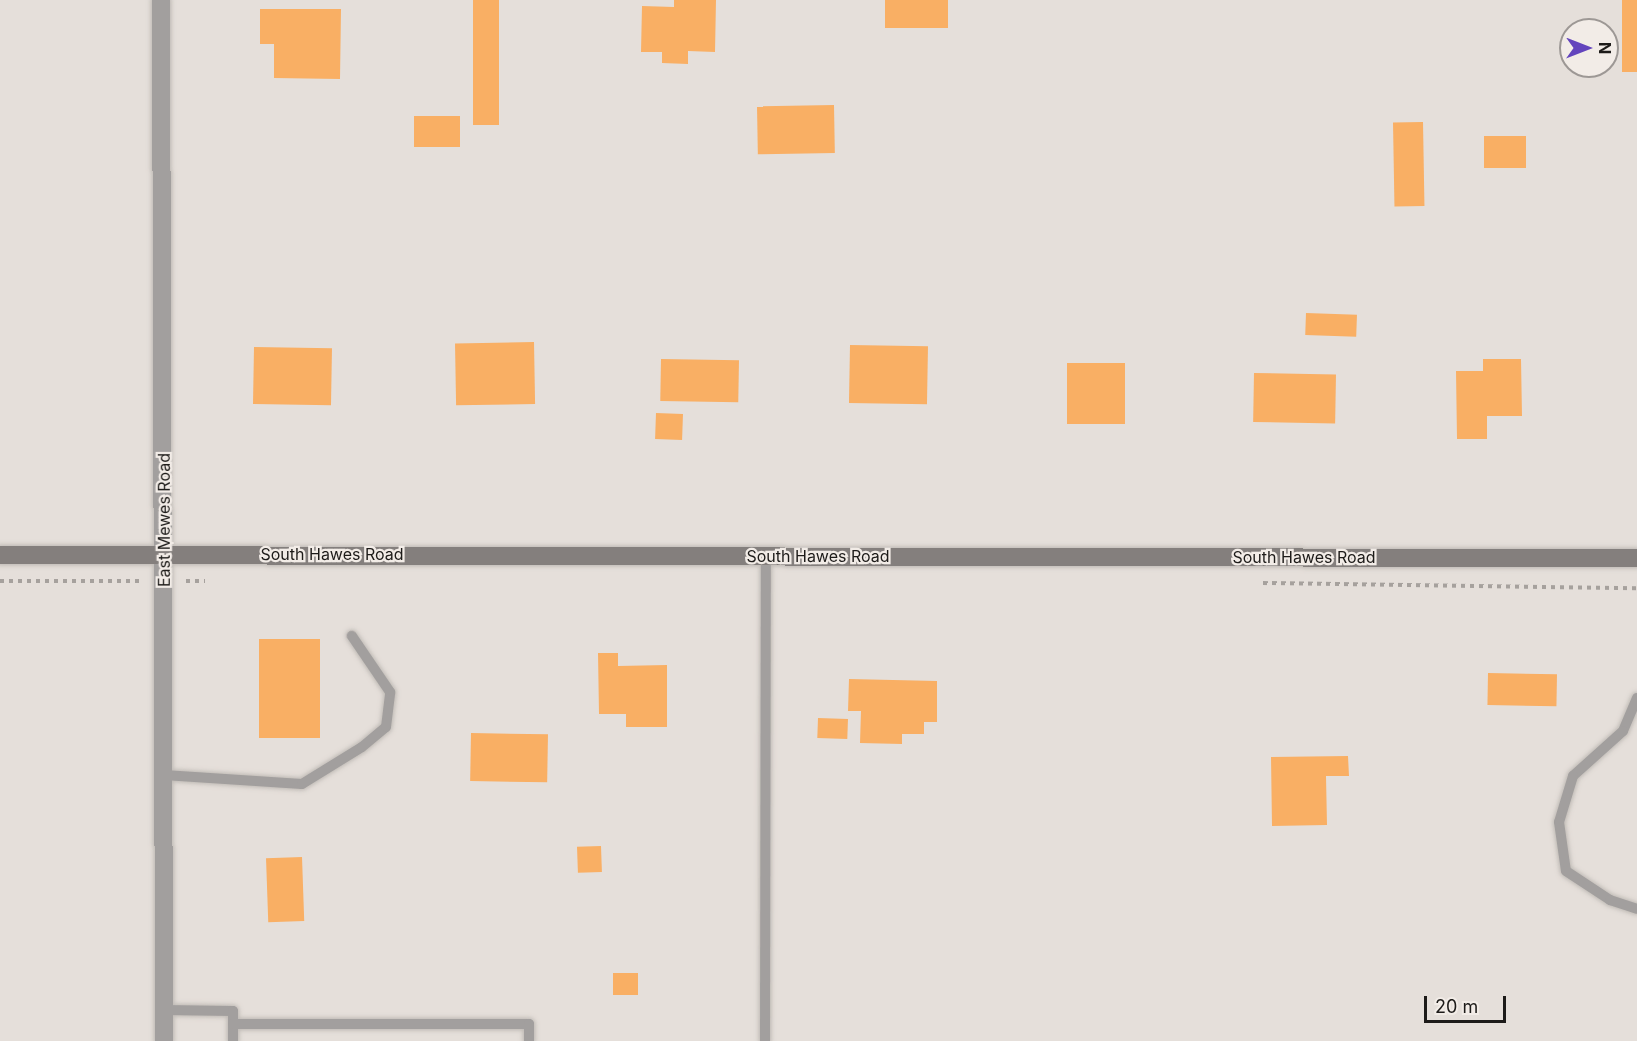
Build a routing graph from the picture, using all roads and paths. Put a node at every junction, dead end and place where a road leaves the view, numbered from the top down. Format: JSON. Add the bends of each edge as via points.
{"nodes":[{"id":1,"x":160,"y":0,"type":"edge"},
{"id":2,"x":164,"y":554,"type":"junction"},
{"id":3,"x":0,"y":555,"type":"edge"},
{"id":4,"x":766,"y":556,"type":"junction"},
{"id":5,"x":1637,"y":558,"type":"edge"},
{"id":6,"x":352,"y":636,"type":"dead end"},
{"id":7,"x":1637,"y":698,"type":"edge"},
{"id":8,"x":164,"y":775,"type":"junction"},
{"id":9,"x":1637,"y":909,"type":"edge"},
{"id":10,"x":164,"y":1010,"type":"junction"},
{"id":11,"x":233,"y":1024,"type":"junction"},
{"id":12,"x":164,"y":1041,"type":"edge"},
{"id":13,"x":233,"y":1041,"type":"edge"},
{"id":14,"x":529,"y":1041,"type":"edge"},
{"id":15,"x":765,"y":1041,"type":"edge"}],
"edges":[{"from":1,"to":2,"type":"street","name":"East Mewes Road"},
{"from":2,"to":3,"type":"main road","name":"South Hawes Road"},
{"from":2,"to":4,"type":"main road","name":"South Hawes Road"},
{"from":2,"to":8,"type":"street","name":"East Mewes Road"},
{"from":4,"to":5,"type":"main road","name":"South Hawes Road"},
{"from":4,"to":15,"type":"lane"},
{"from":6,"to":8,"type":"lane","via":[[390,692],[386,728],[362,747],[302,784]]},
{"from":7,"to":9,"type":"lane","via":[[1623,730],[1573,776],[1559,822],[1566,871],[1610,900]]},
{"from":8,"to":10,"type":"street","name":"East Mewes Road"},
{"from":10,"to":11,"type":"lane","via":[[233,1011]]},
{"from":10,"to":12,"type":"street","name":"East Mewes Road"},
{"from":11,"to":13,"type":"lane"},
{"from":11,"to":14,"type":"lane","via":[[529,1024]]}]}
